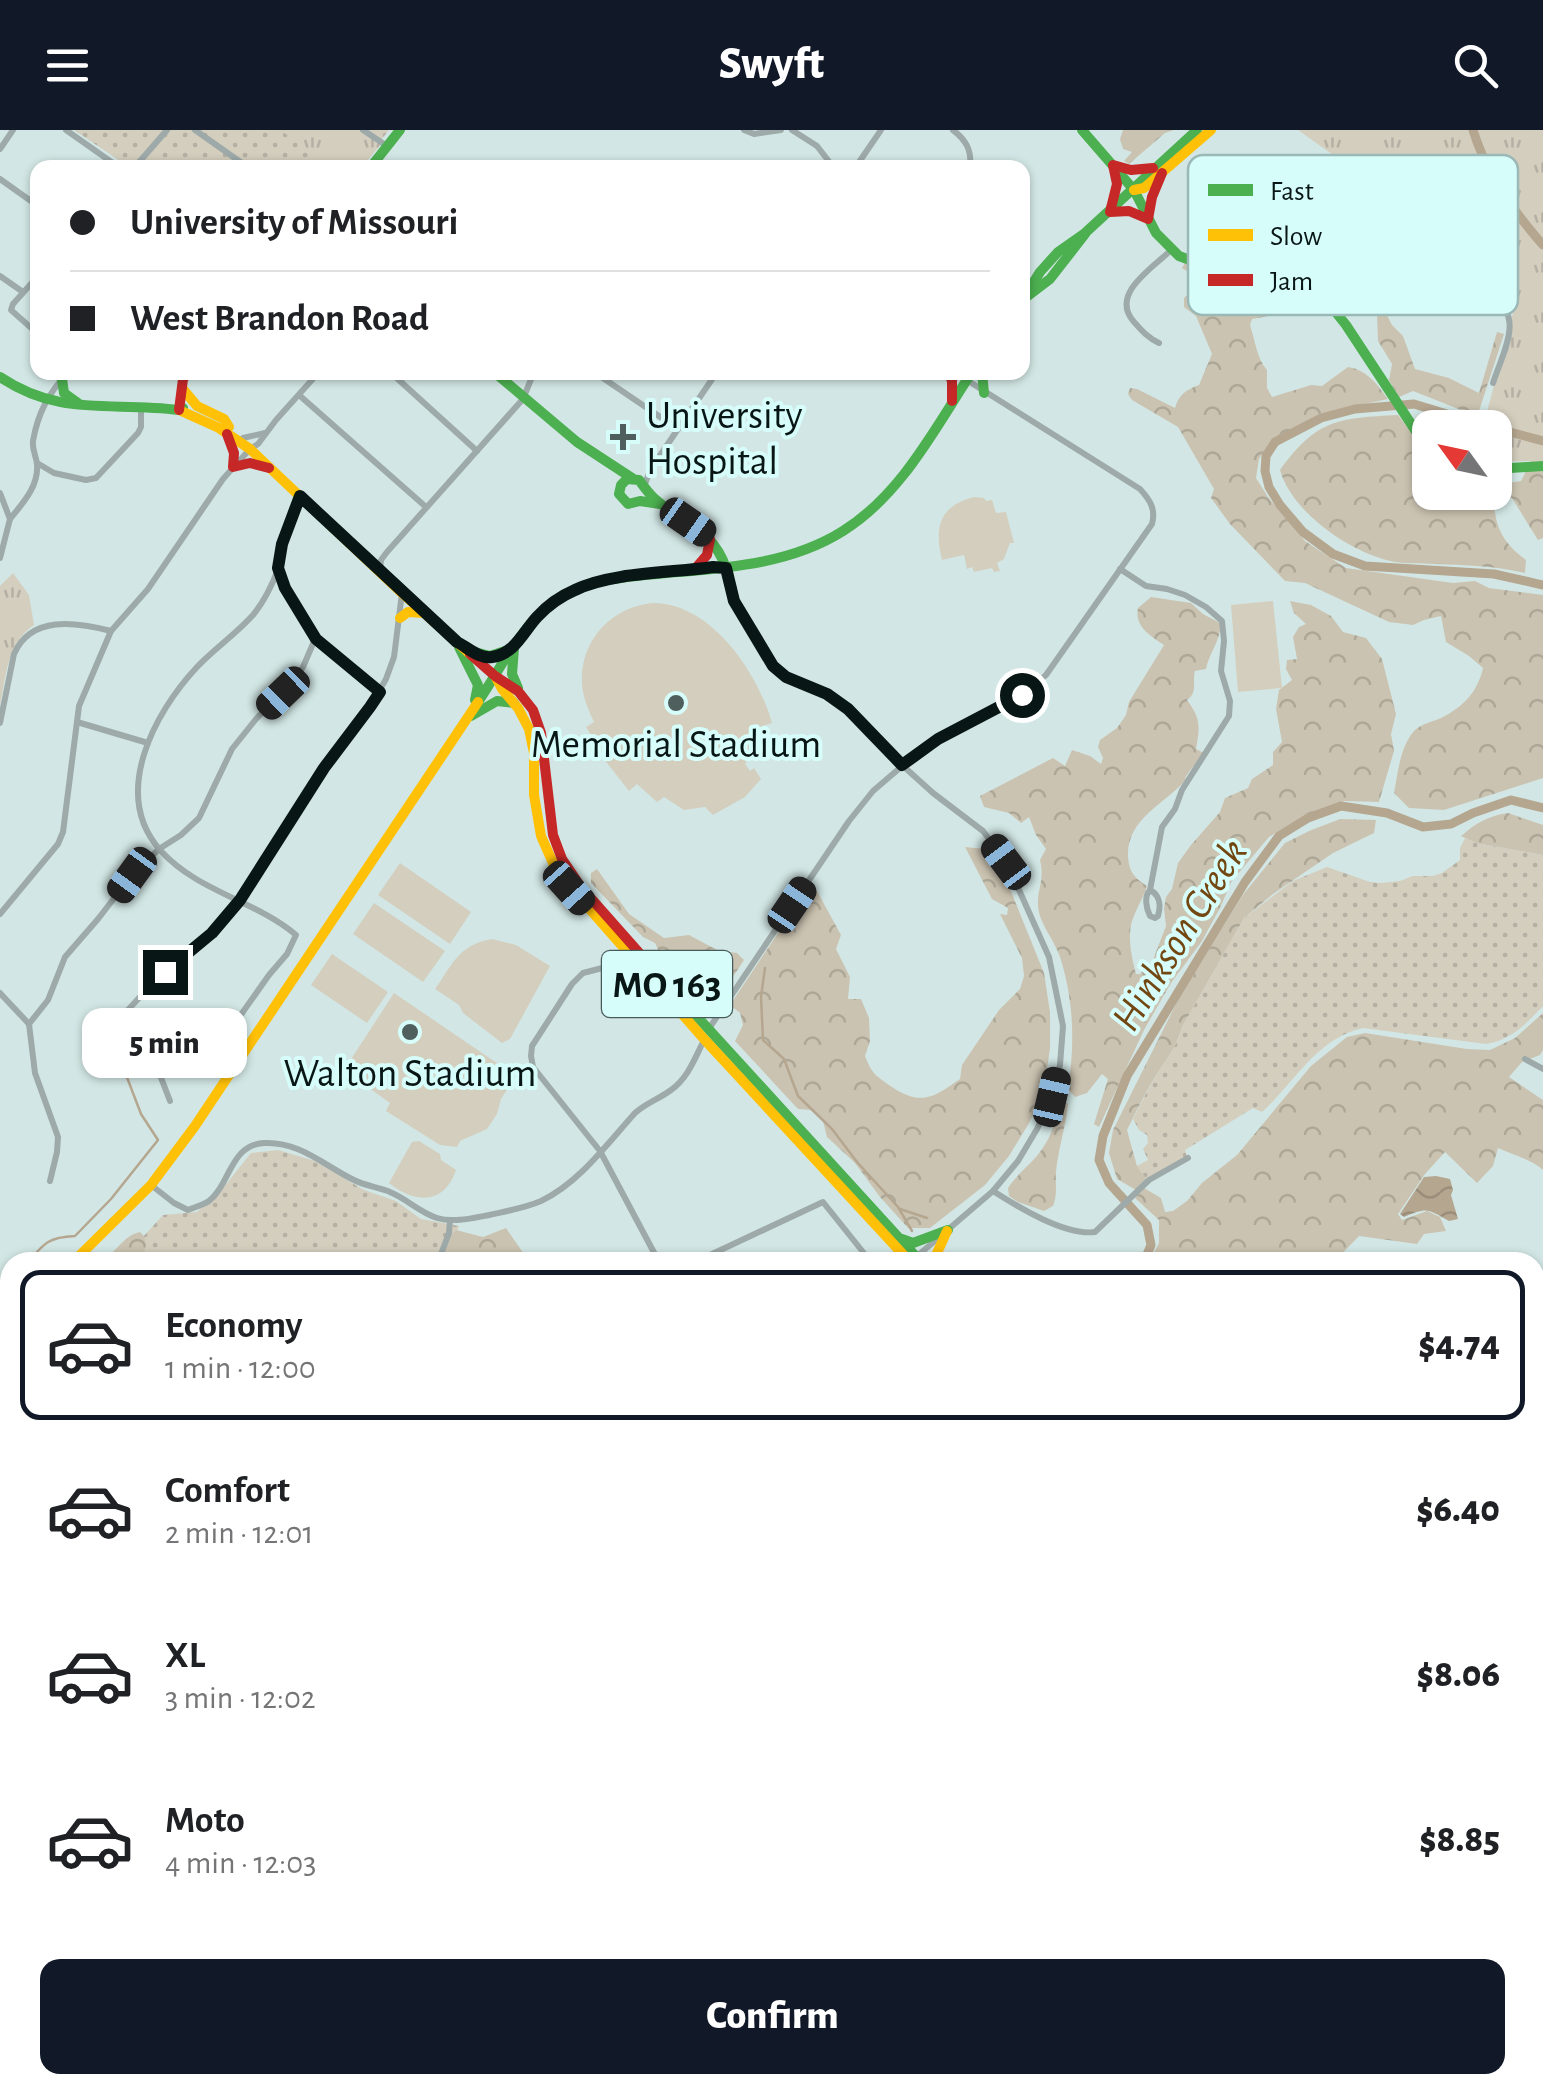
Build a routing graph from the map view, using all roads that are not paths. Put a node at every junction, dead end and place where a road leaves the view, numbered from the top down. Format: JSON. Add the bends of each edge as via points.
{"nodes":[{"id":1,"x":13,"y":130,"type":"edge"},
{"id":2,"x":66,"y":130,"type":"edge"},
{"id":3,"x":167,"y":130,"type":"edge"},
{"id":4,"x":195,"y":130,"type":"edge"},
{"id":5,"x":363,"y":130,"type":"edge"},
{"id":6,"x":400,"y":130,"type":"edge"},
{"id":7,"x":744,"y":130,"type":"edge"},
{"id":8,"x":781,"y":130,"type":"edge"},
{"id":9,"x":792,"y":130,"type":"edge"},
{"id":10,"x":880,"y":130,"type":"edge"},
{"id":11,"x":953,"y":130,"type":"edge"},
{"id":12,"x":1082,"y":130,"type":"edge"},
{"id":13,"x":1197,"y":130,"type":"edge"},
{"id":14,"x":1211,"y":130,"type":"edge"},
{"id":15,"x":388,"y":147,"type":"junction"},
{"id":16,"x":0,"y":149,"type":"edge"},
{"id":17,"x":109,"y":160,"type":"edge"},
{"id":18,"x":141,"y":160,"type":"edge"},
{"id":19,"x":238,"y":160,"type":"edge"},
{"id":20,"x":377,"y":160,"type":"edge"},
{"id":21,"x":828,"y":160,"type":"edge"},
{"id":22,"x":860,"y":160,"type":"edge"},
{"id":23,"x":970,"y":160,"type":"edge"},
{"id":24,"x":1113,"y":165,"type":"junction"},
{"id":25,"x":1158,"y":171,"type":"junction"},
{"id":26,"x":0,"y":179,"type":"edge"},
{"id":27,"x":1134,"y":190,"type":"junction"},
{"id":28,"x":30,"y":200,"type":"edge"},
{"id":29,"x":1110,"y":212,"type":"junction"},
{"id":30,"x":1148,"y":219,"type":"junction"},
{"id":31,"x":1172,"y":250,"type":"junction"},
{"id":32,"x":1188,"y":261,"type":"edge"},
{"id":33,"x":0,"y":276,"type":"edge"},
{"id":34,"x":30,"y":285,"type":"edge"},
{"id":35,"x":24,"y":292,"type":"junction"},
{"id":36,"x":1030,"y":296,"type":"edge"},
{"id":37,"x":1338,"y":315,"type":"edge"},
{"id":38,"x":1509,"y":315,"type":"edge"},
{"id":39,"x":30,"y":328,"type":"edge"},
{"id":40,"x":1159,"y":343,"type":"dead end"},
{"id":41,"x":0,"y":377,"type":"edge"},
{"id":42,"x":63,"y":380,"type":"edge"},
{"id":43,"x":66,"y":380,"type":"edge"},
{"id":44,"x":182,"y":380,"type":"edge"},
{"id":45,"x":183,"y":380,"type":"edge"},
{"id":46,"x":184,"y":380,"type":"edge"},
{"id":47,"x":312,"y":380,"type":"edge"},
{"id":48,"x":399,"y":380,"type":"edge"},
{"id":49,"x":503,"y":380,"type":"edge"},
{"id":50,"x":531,"y":380,"type":"edge"},
{"id":51,"x":606,"y":380,"type":"edge"},
{"id":52,"x":712,"y":380,"type":"edge"},
{"id":53,"x":952,"y":380,"type":"edge"},
{"id":54,"x":967,"y":380,"type":"edge"},
{"id":55,"x":972,"y":380,"type":"edge"},
{"id":56,"x":983,"y":380,"type":"edge"},
{"id":57,"x":1493,"y":383,"type":"dead end"},
{"id":58,"x":984,"y":393,"type":"junction"},
{"id":59,"x":299,"y":395,"type":"junction"},
{"id":60,"x":523,"y":398,"type":"junction"},
{"id":61,"x":45,"y":401,"type":"junction"},
{"id":62,"x":952,"y":402,"type":"junction"},
{"id":63,"x":83,"y":406,"type":"junction"},
{"id":64,"x":141,"y":406,"type":"junction"},
{"id":65,"x":162,"y":407,"type":"junction"},
{"id":66,"x":179,"y":410,"type":"junction"},
{"id":67,"x":1412,"y":423,"type":"edge"},
{"id":68,"x":228,"y":430,"type":"junction"},
{"id":69,"x":678,"y":430,"type":"junction"},
{"id":70,"x":267,"y":432,"type":"junction"},
{"id":71,"x":243,"y":438,"type":"junction"},
{"id":72,"x":250,"y":449,"type":"junction"},
{"id":73,"x":477,"y":450,"type":"junction"},
{"id":74,"x":37,"y":463,"type":"junction"},
{"id":75,"x":1543,"y":466,"type":"edge"},
{"id":76,"x":232,"y":467,"type":"junction"},
{"id":77,"x":272,"y":469,"type":"junction"},
{"id":78,"x":612,"y":469,"type":"junction"},
{"id":79,"x":1512,"y":469,"type":"edge"},
{"id":80,"x":621,"y":485,"type":"junction"},
{"id":81,"x":639,"y":487,"type":"junction"},
{"id":82,"x":0,"y":494,"type":"edge"},
{"id":83,"x":300,"y":496,"type":"junction"},
{"id":84,"x":23,"y":504,"type":"junction"},
{"id":85,"x":426,"y":507,"type":"junction"},
{"id":86,"x":313,"y":508,"type":"junction"},
{"id":87,"x":294,"y":513,"type":"junction"},
{"id":88,"x":10,"y":519,"type":"junction"},
{"id":89,"x":710,"y":538,"type":"junction"},
{"id":90,"x":387,"y":552,"type":"junction"},
{"id":91,"x":364,"y":556,"type":"junction"},
{"id":92,"x":0,"y":558,"type":"edge"},
{"id":93,"x":278,"y":568,"type":"junction"},
{"id":94,"x":726,"y":568,"type":"junction"},
{"id":95,"x":1120,"y":569,"type":"junction"},
{"id":96,"x":694,"y":570,"type":"junction"},
{"id":97,"x":380,"y":571,"type":"junction"},
{"id":98,"x":402,"y":593,"type":"junction"},
{"id":99,"x":425,"y":613,"type":"junction"},
{"id":100,"x":400,"y":618,"type":"junction"},
{"id":101,"x":110,"y":631,"type":"junction"},
{"id":102,"x":316,"y":639,"type":"junction"},
{"id":103,"x":457,"y":642,"type":"junction"},
{"id":104,"x":514,"y":648,"type":"junction"},
{"id":105,"x":495,"y":676,"type":"junction"},
{"id":106,"x":380,"y":692,"type":"junction"},
{"id":107,"x":519,"y":700,"type":"junction"},
{"id":108,"x":466,"y":719,"type":"junction"},
{"id":109,"x":77,"y":722,"type":"junction"},
{"id":110,"x":0,"y":723,"type":"edge"},
{"id":111,"x":148,"y":743,"type":"junction"},
{"id":112,"x":902,"y":765,"type":"junction"},
{"id":113,"x":534,"y":771,"type":"junction"},
{"id":114,"x":548,"y":815,"type":"junction"},
{"id":115,"x":158,"y":849,"type":"junction"},
{"id":116,"x":1150,"y":890,"type":"dead end"},
{"id":117,"x":240,"y":900,"type":"junction"},
{"id":118,"x":0,"y":914,"type":"edge"},
{"id":119,"x":628,"y":952,"type":"junction"},
{"id":120,"x":0,"y":993,"type":"edge"},
{"id":121,"x":29,"y":1024,"type":"junction"},
{"id":122,"x":706,"y":1034,"type":"junction"},
{"id":123,"x":216,"y":1050,"type":"dead end"},
{"id":124,"x":1525,"y":1059,"type":"dead end"},
{"id":125,"x":1543,"y":1069,"type":"edge"},
{"id":126,"x":170,"y":1101,"type":"dead end"},
{"id":127,"x":600,"y":1151,"type":"junction"},
{"id":128,"x":1188,"y":1158,"type":"dead end"},
{"id":129,"x":50,"y":1181,"type":"dead end"},
{"id":130,"x":152,"y":1186,"type":"junction"},
{"id":131,"x":993,"y":1191,"type":"junction"},
{"id":132,"x":450,"y":1220,"type":"junction"},
{"id":133,"x":948,"y":1230,"type":"junction"},
{"id":134,"x":890,"y":1236,"type":"junction"},
{"id":135,"x":84,"y":1252,"type":"edge"},
{"id":136,"x":442,"y":1252,"type":"edge"},
{"id":137,"x":654,"y":1252,"type":"edge"},
{"id":138,"x":716,"y":1252,"type":"edge"},
{"id":139,"x":863,"y":1252,"type":"edge"},
{"id":140,"x":902,"y":1252,"type":"edge"},
{"id":141,"x":902,"y":1252,"type":"edge"},
{"id":142,"x":920,"y":1252,"type":"edge"},
{"id":143,"x":937,"y":1252,"type":"edge"}],
"edges":[{"from":1,"to":16,"type":"street"},
{"from":2,"to":17,"type":"street"},
{"from":3,"to":18,"type":"street"},
{"from":4,"to":19,"type":"street"},
{"from":5,"to":15,"type":"street"},
{"from":6,"to":15,"type":"main road"},
{"from":7,"to":8,"type":"street"},
{"from":9,"to":21,"type":"street"},
{"from":10,"to":22,"type":"street"},
{"from":11,"to":23,"type":"street","via":[[967,143]]},
{"from":12,"to":24,"type":"main road"},
{"from":13,"to":25,"type":"main road"},
{"from":14,"to":25,"type":"main road"},
{"from":15,"to":20,"type":"main road"},
{"from":24,"to":25,"type":"main road"},
{"from":24,"to":27,"type":"main road"},
{"from":24,"to":29,"type":"main road","via":[[1117,184]]},
{"from":25,"to":27,"type":"main road"},
{"from":25,"to":30,"type":"main road"},
{"from":26,"to":28,"type":"street"},
{"from":27,"to":29,"type":"main road"},
{"from":27,"to":30,"type":"main road"},
{"from":29,"to":30,"type":"main road"},
{"from":29,"to":36,"type":"main road"},
{"from":30,"to":31,"type":"main road"},
{"from":31,"to":32,"type":"main road"},
{"from":31,"to":40,"type":"street","via":[[1130,288],[1126,302],[1128,315]]},
{"from":33,"to":35,"type":"street"},
{"from":34,"to":35,"type":"street"},
{"from":35,"to":39,"type":"street","via":[[13,314]]},
{"from":37,"to":67,"type":"main road"},
{"from":38,"to":57,"type":"street"},
{"from":41,"to":61,"type":"main road"},
{"from":42,"to":61,"type":"street"},
{"from":43,"to":63,"type":"main road","via":[[64,392]]},
{"from":44,"to":65,"type":"main road"},
{"from":45,"to":66,"type":"main road"},
{"from":46,"to":68,"type":"main road","via":[[197,406],[224,419]]},
{"from":47,"to":59,"type":"street"},
{"from":48,"to":73,"type":"street"},
{"from":49,"to":60,"type":"main road"},
{"from":50,"to":60,"type":"street"},
{"from":51,"to":69,"type":"street"},
{"from":52,"to":69,"type":"street"},
{"from":53,"to":62,"type":"main road"},
{"from":54,"to":62,"type":"main road"},
{"from":55,"to":58,"type":"street"},
{"from":56,"to":58,"type":"main road"},
{"from":58,"to":95,"type":"street","via":[[1146,496],[1152,524]]},
{"from":59,"to":70,"type":"street"},
{"from":59,"to":85,"type":"street"},
{"from":60,"to":73,"type":"street"},
{"from":60,"to":78,"type":"main road"},
{"from":61,"to":63,"type":"main road"},
{"from":61,"to":74,"type":"street","via":[[33,440]]},
{"from":62,"to":94,"type":"main road","via":[[889,494],[858,521],[802,552]]},
{"from":63,"to":64,"type":"main road"},
{"from":64,"to":65,"type":"main road"},
{"from":64,"to":74,"type":"street","via":[[138,433],[96,478],[54,473]]},
{"from":65,"to":66,"type":"main road"},
{"from":66,"to":68,"type":"main road"},
{"from":68,"to":71,"type":"main road"},
{"from":68,"to":72,"type":"main road"},
{"from":68,"to":76,"type":"main road"},
{"from":69,"to":81,"type":"street"},
{"from":70,"to":71,"type":"street"},
{"from":70,"to":72,"type":"street"},
{"from":71,"to":72,"type":"main road"},
{"from":72,"to":76,"type":"street"},
{"from":72,"to":77,"type":"main road"},
{"from":73,"to":85,"type":"street"},
{"from":74,"to":84,"type":"street"},
{"from":75,"to":79,"type":"main road"},
{"from":76,"to":77,"type":"main road"},
{"from":76,"to":101,"type":"street"},
{"from":77,"to":83,"type":"main road"},
{"from":78,"to":80,"type":"main road"},
{"from":78,"to":81,"type":"main road"},
{"from":80,"to":81,"type":"main road"},
{"from":80,"to":81,"type":"main road","via":[[624,502],[632,504]]},
{"from":81,"to":89,"type":"main road"},
{"from":82,"to":84,"type":"street"},
{"from":82,"to":88,"type":"street"},
{"from":83,"to":86,"type":"main road"},
{"from":83,"to":87,"type":"street"},
{"from":84,"to":88,"type":"street"},
{"from":85,"to":90,"type":"street"},
{"from":86,"to":87,"type":"street"},
{"from":86,"to":91,"type":"main road"},
{"from":87,"to":93,"type":"street"},
{"from":88,"to":92,"type":"street"},
{"from":89,"to":94,"type":"main road"},
{"from":89,"to":96,"type":"main road","via":[[708,556]]},
{"from":90,"to":91,"type":"street"},
{"from":90,"to":97,"type":"street"},
{"from":91,"to":97,"type":"main road"},
{"from":93,"to":102,"type":"street"},
{"from":93,"to":111,"type":"street","via":[[253,615],[181,686]]},
{"from":94,"to":96,"type":"main road"},
{"from":94,"to":112,"type":"street","via":[[734,601],[773,666],[848,709]]},
{"from":95,"to":112,"type":"street","via":[[1035,686]]},
{"from":95,"to":116,"type":"street","via":[[1146,586],[1185,595],[1222,620],[1221,671],[1230,701],[1229,716],[1162,827]]},
{"from":96,"to":104,"type":"main road","via":[[586,585],[544,610]]},
{"from":97,"to":98,"type":"main road"},
{"from":98,"to":99,"type":"main road"},
{"from":98,"to":100,"type":"street"},
{"from":99,"to":100,"type":"main road"},
{"from":99,"to":103,"type":"main road"},
{"from":100,"to":106,"type":"street"},
{"from":101,"to":109,"type":"street","via":[[82,693]]},
{"from":101,"to":110,"type":"street","via":[[58,624],[30,631],[14,654]]},
{"from":102,"to":106,"type":"street"},
{"from":102,"to":115,"type":"street","via":[[295,678],[232,749],[199,818]]},
{"from":103,"to":104,"type":"main road","via":[[488,657]]},
{"from":103,"to":105,"type":"main road"},
{"from":103,"to":108,"type":"main road","via":[[478,685]]},
{"from":104,"to":105,"type":"main road"},
{"from":104,"to":107,"type":"main road"},
{"from":105,"to":107,"type":"main road","via":[[510,682]]},
{"from":105,"to":108,"type":"main road"},
{"from":106,"to":117,"type":"street"},
{"from":107,"to":108,"type":"main road","via":[[495,701]]},
{"from":107,"to":113,"type":"main road","number":"MO 163"},
{"from":107,"to":114,"type":"main road","number":"MO 163","via":[[535,712],[542,732]]},
{"from":108,"to":130,"type":"main road"},
{"from":109,"to":111,"type":"street"},
{"from":109,"to":118,"type":"street","via":[[58,844]]},
{"from":111,"to":115,"type":"street","via":[[139,804]]},
{"from":112,"to":122,"type":"street","via":[[848,820]]},
{"from":112,"to":131,"type":"street","via":[[982,831],[1006,862],[1058,991],[1063,1026],[1052,1097],[1018,1161]]},
{"from":113,"to":114,"type":"main road"},
{"from":113,"to":119,"type":"main road","number":"MO 163","via":[[549,857]]},
{"from":114,"to":122,"type":"main road","number":"MO 163","via":[[563,861]]},
{"from":115,"to":117,"type":"street"},
{"from":115,"to":121,"type":"street","via":[[65,956],[48,1000]]},
{"from":117,"to":123,"type":"street","via":[[296,935]]},
{"from":117,"to":126,"type":"street","via":[[128,1011],[143,1031]]},
{"from":119,"to":122,"type":"main road","number":"MO 163"},
{"from":119,"to":127,"type":"street","via":[[614,965],[583,972],[530,1056]]},
{"from":120,"to":121,"type":"street"},
{"from":121,"to":129,"type":"street","via":[[35,1073],[58,1137]]},
{"from":122,"to":127,"type":"street","via":[[682,1082],[647,1102]]},
{"from":122,"to":134,"type":"main road","number":"MO 163"},
{"from":124,"to":125,"type":"street"},
{"from":127,"to":132,"type":"street","via":[[540,1201]]},
{"from":127,"to":137,"type":"street"},
{"from":128,"to":131,"type":"street","via":[[1143,1186],[1095,1232],[1048,1220]]},
{"from":130,"to":132,"type":"street","via":[[188,1210],[210,1200],[246,1148],[276,1143]]},
{"from":130,"to":135,"type":"main road"},
{"from":131,"to":133,"type":"street"},
{"from":132,"to":136,"type":"street"},
{"from":133,"to":134,"type":"main road","via":[[912,1243]]},
{"from":133,"to":142,"type":"street"},
{"from":133,"to":143,"type":"main road"},
{"from":134,"to":140,"type":"main road","number":"MO 163"},
{"from":134,"to":141,"type":"main road"},
{"from":138,"to":139,"type":"street","via":[[823,1202]]}]}
